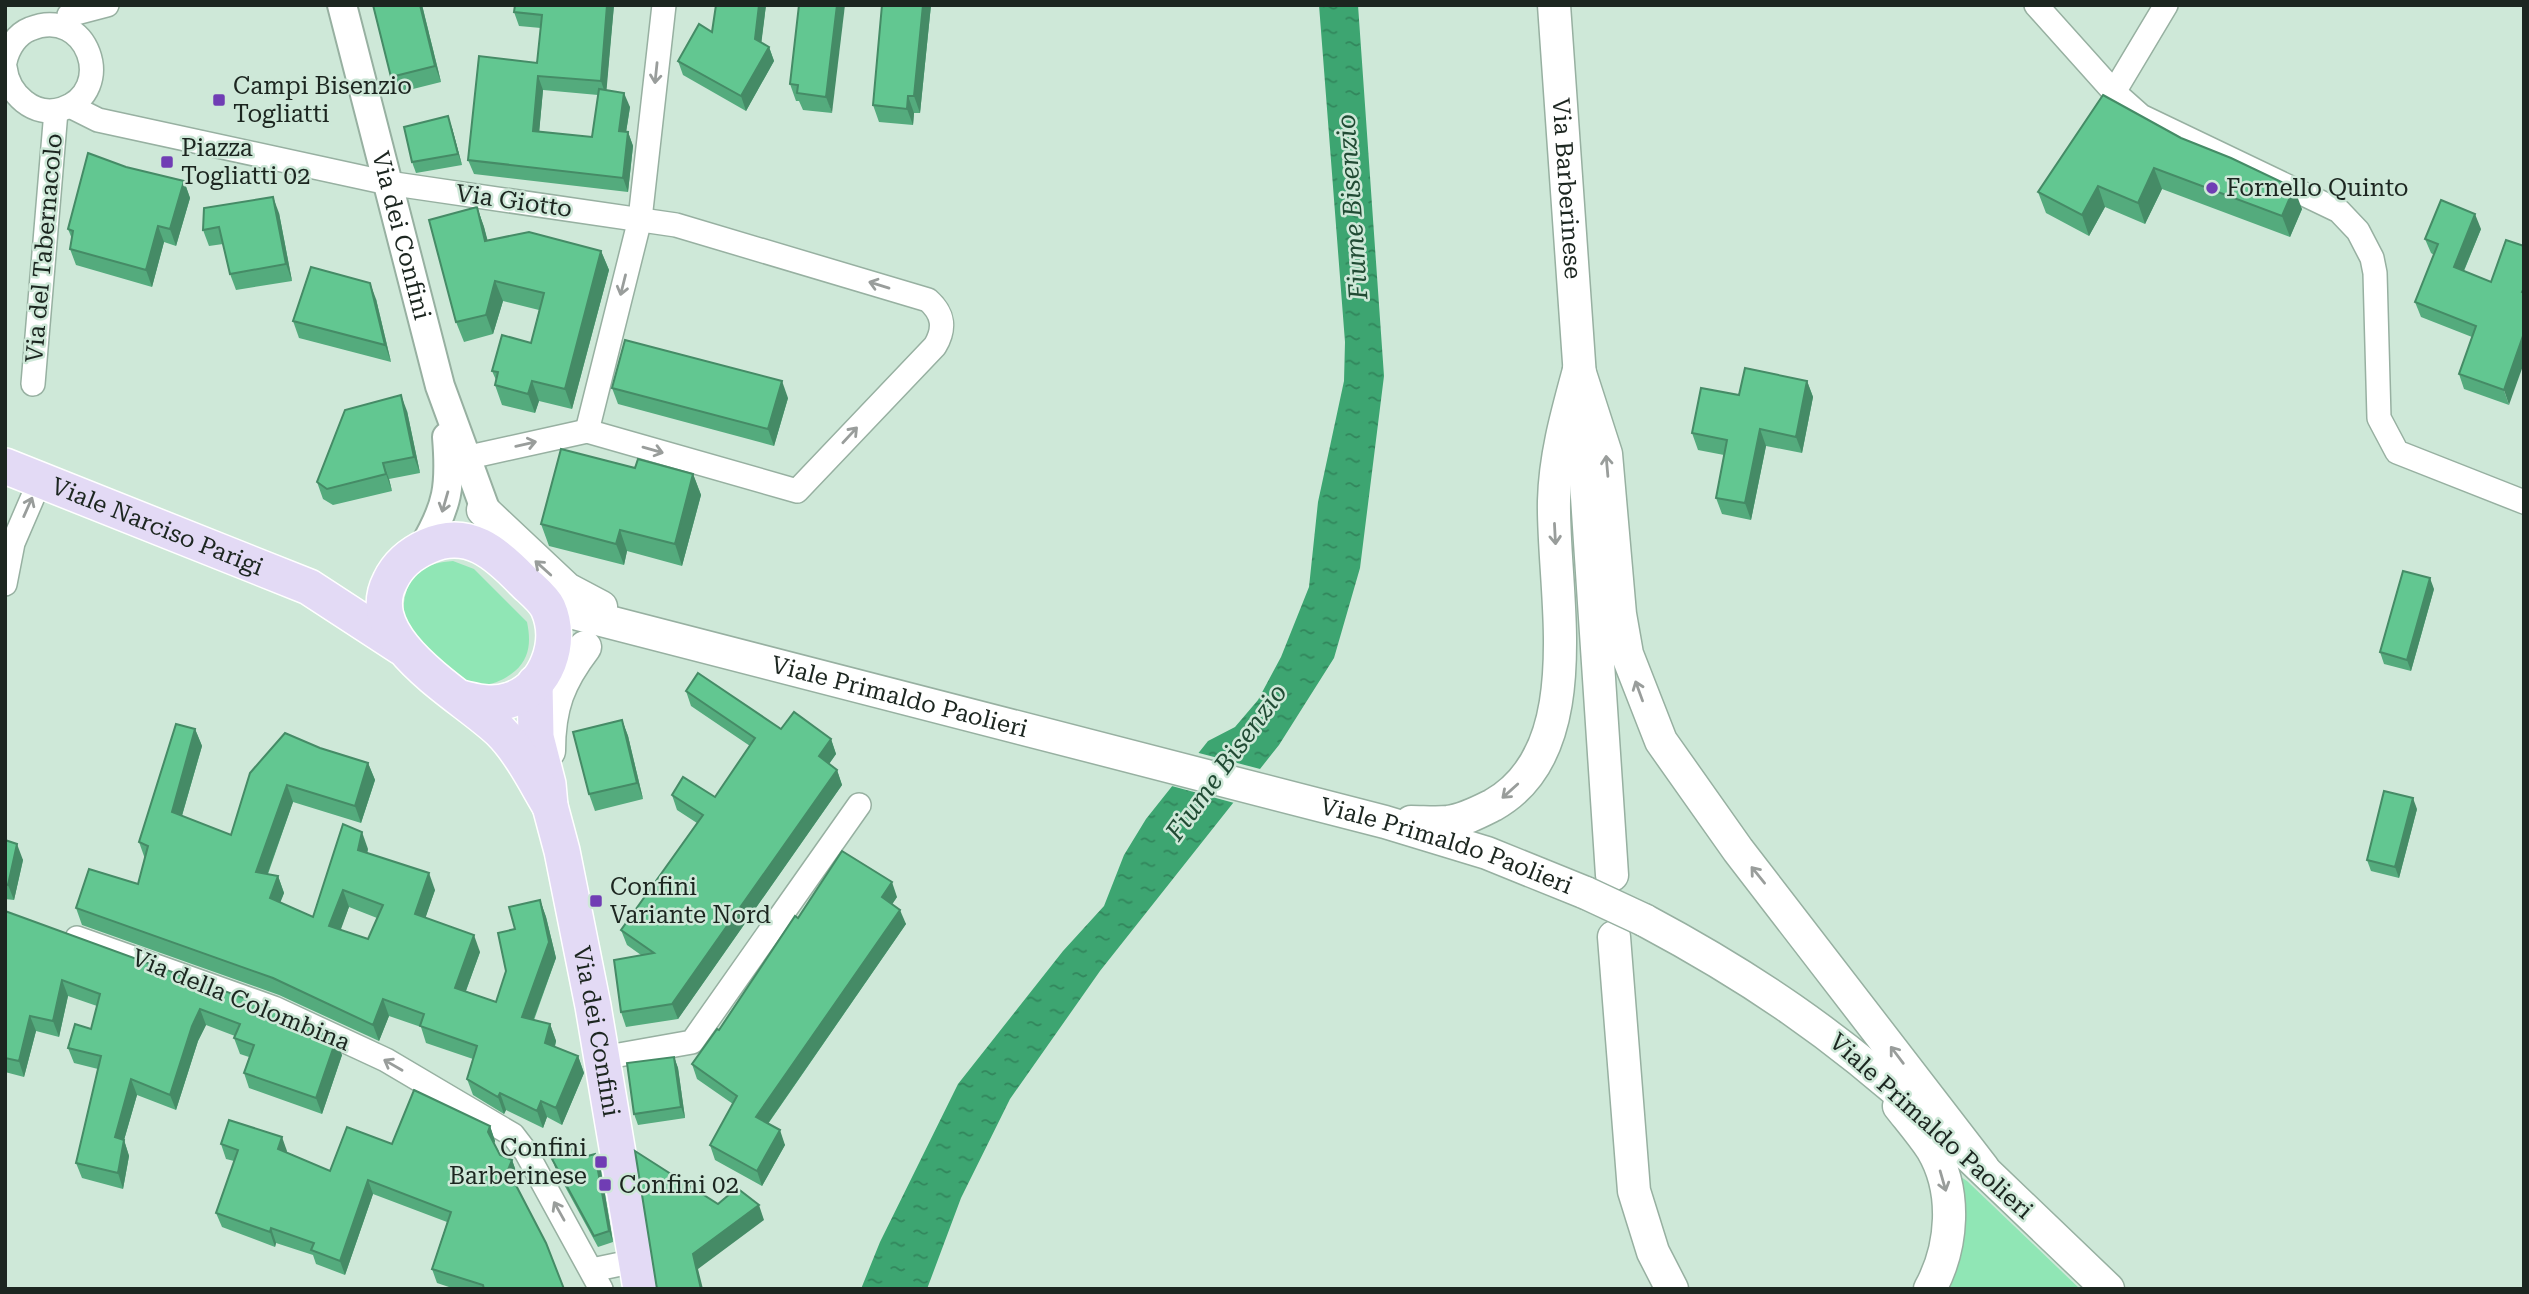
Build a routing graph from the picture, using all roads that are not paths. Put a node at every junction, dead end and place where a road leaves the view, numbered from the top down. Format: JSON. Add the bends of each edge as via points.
{"nodes":[{"id":1,"x":107,"y":5,"type":"edge"},
{"id":2,"x":342,"y":5,"type":"edge"},
{"id":3,"x":664,"y":5,"type":"edge"},
{"id":4,"x":1555,"y":5,"type":"edge"},
{"id":5,"x":2036,"y":5,"type":"edge"},
{"id":6,"x":2166,"y":5,"type":"edge"},
{"id":7,"x":69,"y":16,"type":"edge"},
{"id":8,"x":15,"y":33,"type":"edge"},
{"id":9,"x":5,"y":64,"type":"edge"},
{"id":10,"x":88,"y":86,"type":"junction"},
{"id":11,"x":9,"y":90,"type":"edge"},
{"id":12,"x":2114,"y":92,"type":"junction"},
{"id":13,"x":63,"y":109,"type":"junction"},
{"id":14,"x":130,"y":124,"type":"junction"},
{"id":15,"x":387,"y":183,"type":"junction"},
{"id":16,"x":640,"y":219,"type":"junction"},
{"id":17,"x":1579,"y":370,"type":"junction"},
{"id":18,"x":33,"y":384,"type":"dead end"},
{"id":19,"x":440,"y":386,"type":"junction"},
{"id":20,"x":587,"y":430,"type":"junction"},
{"id":21,"x":465,"y":458,"type":"junction"},
{"id":22,"x":5,"y":466,"type":"edge"},
{"id":23,"x":41,"y":478,"type":"junction"},
{"id":24,"x":2524,"y":502,"type":"edge"},
{"id":25,"x":483,"y":510,"type":"junction"},
{"id":26,"x":410,"y":558,"type":"junction"},
{"id":27,"x":509,"y":566,"type":"junction"},
{"id":28,"x":5,"y":584,"type":"edge"},
{"id":29,"x":309,"y":587,"type":"junction"},
{"id":30,"x":547,"y":606,"type":"junction"},
{"id":31,"x":667,"y":635,"type":"junction"},
{"id":32,"x":401,"y":647,"type":"junction"},
{"id":33,"x":585,"y":647,"type":"junction"},
{"id":34,"x":541,"y":677,"type":"junction"},
{"id":35,"x":458,"y":697,"type":"junction"},
{"id":36,"x":549,"y":795,"type":"junction"},
{"id":37,"x":859,"y":805,"type":"dead end"},
{"id":38,"x":1370,"y":819,"type":"junction"},
{"id":39,"x":1612,"y":875,"type":"dead end"},
{"id":40,"x":57,"y":930,"type":"edge"},
{"id":41,"x":1614,"y":937,"type":"dead end"},
{"id":42,"x":602,"y":1058,"type":"junction"},
{"id":43,"x":1866,"y":1063,"type":"junction"},
{"id":44,"x":1983,"y":1168,"type":"junction"},
{"id":45,"x":638,"y":1275,"type":"edge"},
{"id":46,"x":597,"y":1279,"type":"edge"},
{"id":47,"x":1672,"y":1289,"type":"edge"},
{"id":48,"x":1930,"y":1289,"type":"edge"},
{"id":49,"x":2108,"y":1289,"type":"edge"}],
"edges":[{"from":1,"to":7,"type":"street"},
{"from":2,"to":15,"type":"street","name":"Via dei Confini"},
{"from":3,"to":16,"type":"street","one_way":true},
{"from":4,"to":17,"type":"main road","name":"Via Barberinese"},
{"from":5,"to":12,"type":"street"},
{"from":6,"to":12,"type":"street"},
{"from":7,"to":8,"type":"street"},
{"from":7,"to":10,"type":"street","via":[[89,53],[92,72]]},
{"from":8,"to":9,"type":"street"},
{"from":9,"to":11,"type":"street"},
{"from":10,"to":13,"type":"street"},
{"from":10,"to":14,"type":"street","via":[[104,109]]},
{"from":11,"to":13,"type":"street","via":[[37,108]]},
{"from":12,"to":24,"type":"street","via":[[2141,116],[2350,220],[2374,266],[2379,418],[2397,452]]},
{"from":13,"to":14,"type":"street","name":"Via Giotto"},
{"from":13,"to":18,"type":"street","name":"Via del Tabernacolo"},
{"from":14,"to":15,"type":"street","name":"Via Giotto"},
{"from":15,"to":16,"type":"street","name":"Via Giotto"},
{"from":15,"to":19,"type":"street","name":"Via dei Confini"},
{"from":16,"to":20,"type":"street","one_way":true},
{"from":20,"to":16,"type":"street","name":"Via Giotto","one_way":true,"via":[[797,491],[940,337],[943,327],[940,313],[928,300],[676,225]]},
{"from":17,"to":38,"type":"main road","one_way":true,"via":[[1555,474],[1559,677],[1542,748],[1517,786],[1481,811],[1448,822]]},
{"from":17,"to":39,"type":"main road"},
{"from":44,"to":17,"type":"main road","one_way":true,"via":[[1738,850],[1661,741],[1628,654],[1620,614],[1606,454]]},
{"from":19,"to":21,"type":"street","name":"Via dei Confini"},
{"from":19,"to":26,"type":"street","name":"Via dei Confini","one_way":true,"via":[[450,480],[446,504]]},
{"from":21,"to":20,"type":"street","one_way":true},
{"from":21,"to":25,"type":"street","name":"Via dei Confini"},
{"from":22,"to":23,"type":"main road","name":"Viale Narciso Parigi"},
{"from":28,"to":23,"type":"street","one_way":true,"via":[[13,543]]},
{"from":23,"to":29,"type":"main road","name":"Viale Narciso Parigi"},
{"from":25,"to":27,"type":"street","name":"Via dei Confini"},
{"from":31,"to":25,"type":"main road","one_way":true,"via":[[567,589]]},
{"from":26,"to":27,"type":"main road","name":"Via dei Confini","via":[[437,541],[464,539],[488,549]]},
{"from":26,"to":29,"type":"main road","name":"Viale Narciso Parigi","via":[[362,587]]},
{"from":26,"to":32,"type":"main road","name":"Via dei Confini","via":[[388,585],[384,609]]},
{"from":27,"to":30,"type":"main road","name":"Via dei Confini"},
{"from":29,"to":32,"type":"main road","name":"Viale Narciso Parigi"},
{"from":30,"to":31,"type":"main road","name":"Viale Primaldo Paolieri"},
{"from":30,"to":34,"type":"main road","name":"Via dei Confini","via":[[554,633]]},
{"from":31,"to":33,"type":"main road","name":"Viale Primaldo Paolieri","via":[[618,637]]},
{"from":31,"to":38,"type":"main road","name":"Viale Primaldo Paolieri"},
{"from":32,"to":35,"type":"main road","name":"Via dei Confini"},
{"from":33,"to":34,"type":"main road","name":"Viale Primaldo Paolieri"},
{"from":33,"to":36,"type":"main road","via":[[563,676],[554,704]]},
{"from":34,"to":35,"type":"main road","via":[[522,695],[497,703]]},
{"from":34,"to":36,"type":"main road","name":"Via dei Confini","via":[[536,737]]},
{"from":35,"to":36,"type":"main road","name":"Via dei Confini","via":[[505,738]]},
{"from":36,"to":42,"type":"main road","name":"Via dei Confini"},
{"from":37,"to":42,"type":"street","via":[[692,1042]]},
{"from":38,"to":43,"type":"main road","name":"Viale Primaldo Paolieri","bridge":true,"via":[[1488,853],[1644,920],[1776,996]]},
{"from":46,"to":40,"type":"street","name":"Via della Colombina","one_way":true,"via":[[513,1135],[386,1060],[274,1008]]},
{"from":41,"to":47,"type":"main road","via":[[1634,1191],[1653,1252]]},
{"from":42,"to":45,"type":"main road","name":"Via dei Confini"},
{"from":43,"to":44,"type":"main road","name":"Viale Primaldo Paolieri"},
{"from":43,"to":48,"type":"main road","one_way":true,"via":[[1932,1150],[1942,1177],[1949,1234]]},
{"from":44,"to":49,"type":"main road","name":"Viale Primaldo Paolieri"},
{"from":45,"to":46,"type":"street","name":"Via della Colombina"}]}
